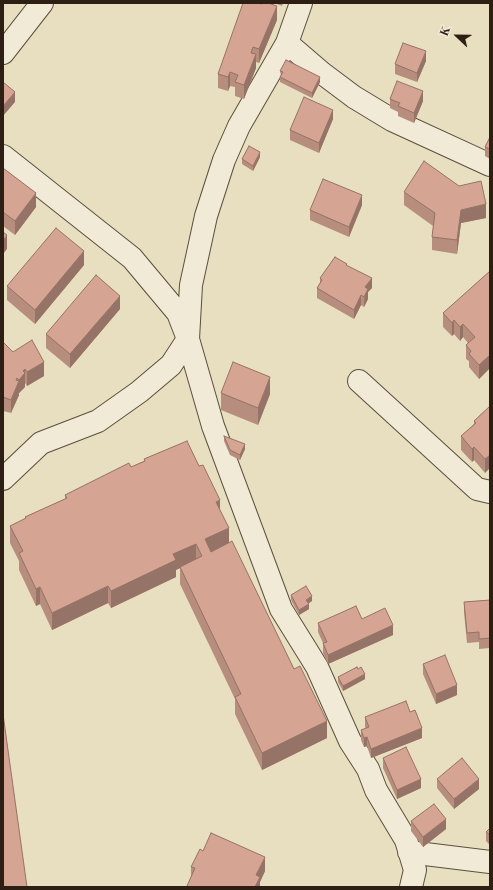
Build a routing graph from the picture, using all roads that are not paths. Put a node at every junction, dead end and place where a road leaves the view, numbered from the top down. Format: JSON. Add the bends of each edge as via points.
{"nodes":[{"id":1,"x":42,"y":3,"type":"edge"},
{"id":2,"x":301,"y":3,"type":"edge"},
{"id":3,"x":287,"y":43,"type":"junction"},
{"id":4,"x":3,"y":53,"type":"edge"},
{"id":5,"x":3,"y":156,"type":"edge"},
{"id":6,"x":490,"y":165,"type":"edge"},
{"id":7,"x":188,"y":340,"type":"junction"},
{"id":8,"x":359,"y":381,"type":"dead end"},
{"id":9,"x":3,"y":479,"type":"edge"},
{"id":10,"x":490,"y":492,"type":"edge"},
{"id":11,"x":409,"y":852,"type":"junction"},
{"id":12,"x":490,"y":862,"type":"edge"},
{"id":13,"x":412,"y":887,"type":"edge"}],
"edges":[{"from":1,"to":4,"type":"street"},
{"from":2,"to":3,"type":"street"},
{"from":3,"to":6,"type":"street","via":[[354,97],[392,120]]},
{"from":3,"to":7,"type":"street","via":[[239,126],[224,160],[206,216],[191,285]]},
{"from":5,"to":7,"type":"street","via":[[132,258],[178,313]]},
{"from":7,"to":9,"type":"street","via":[[171,365],[139,392],[98,421],[42,443]]},
{"from":7,"to":11,"type":"street","via":[[213,426],[281,609],[317,667],[350,741],[406,840]]},
{"from":8,"to":10,"type":"street","via":[[477,489]]},
{"from":11,"to":12,"type":"street"},
{"from":11,"to":13,"type":"street","via":[[415,870]]}]}
